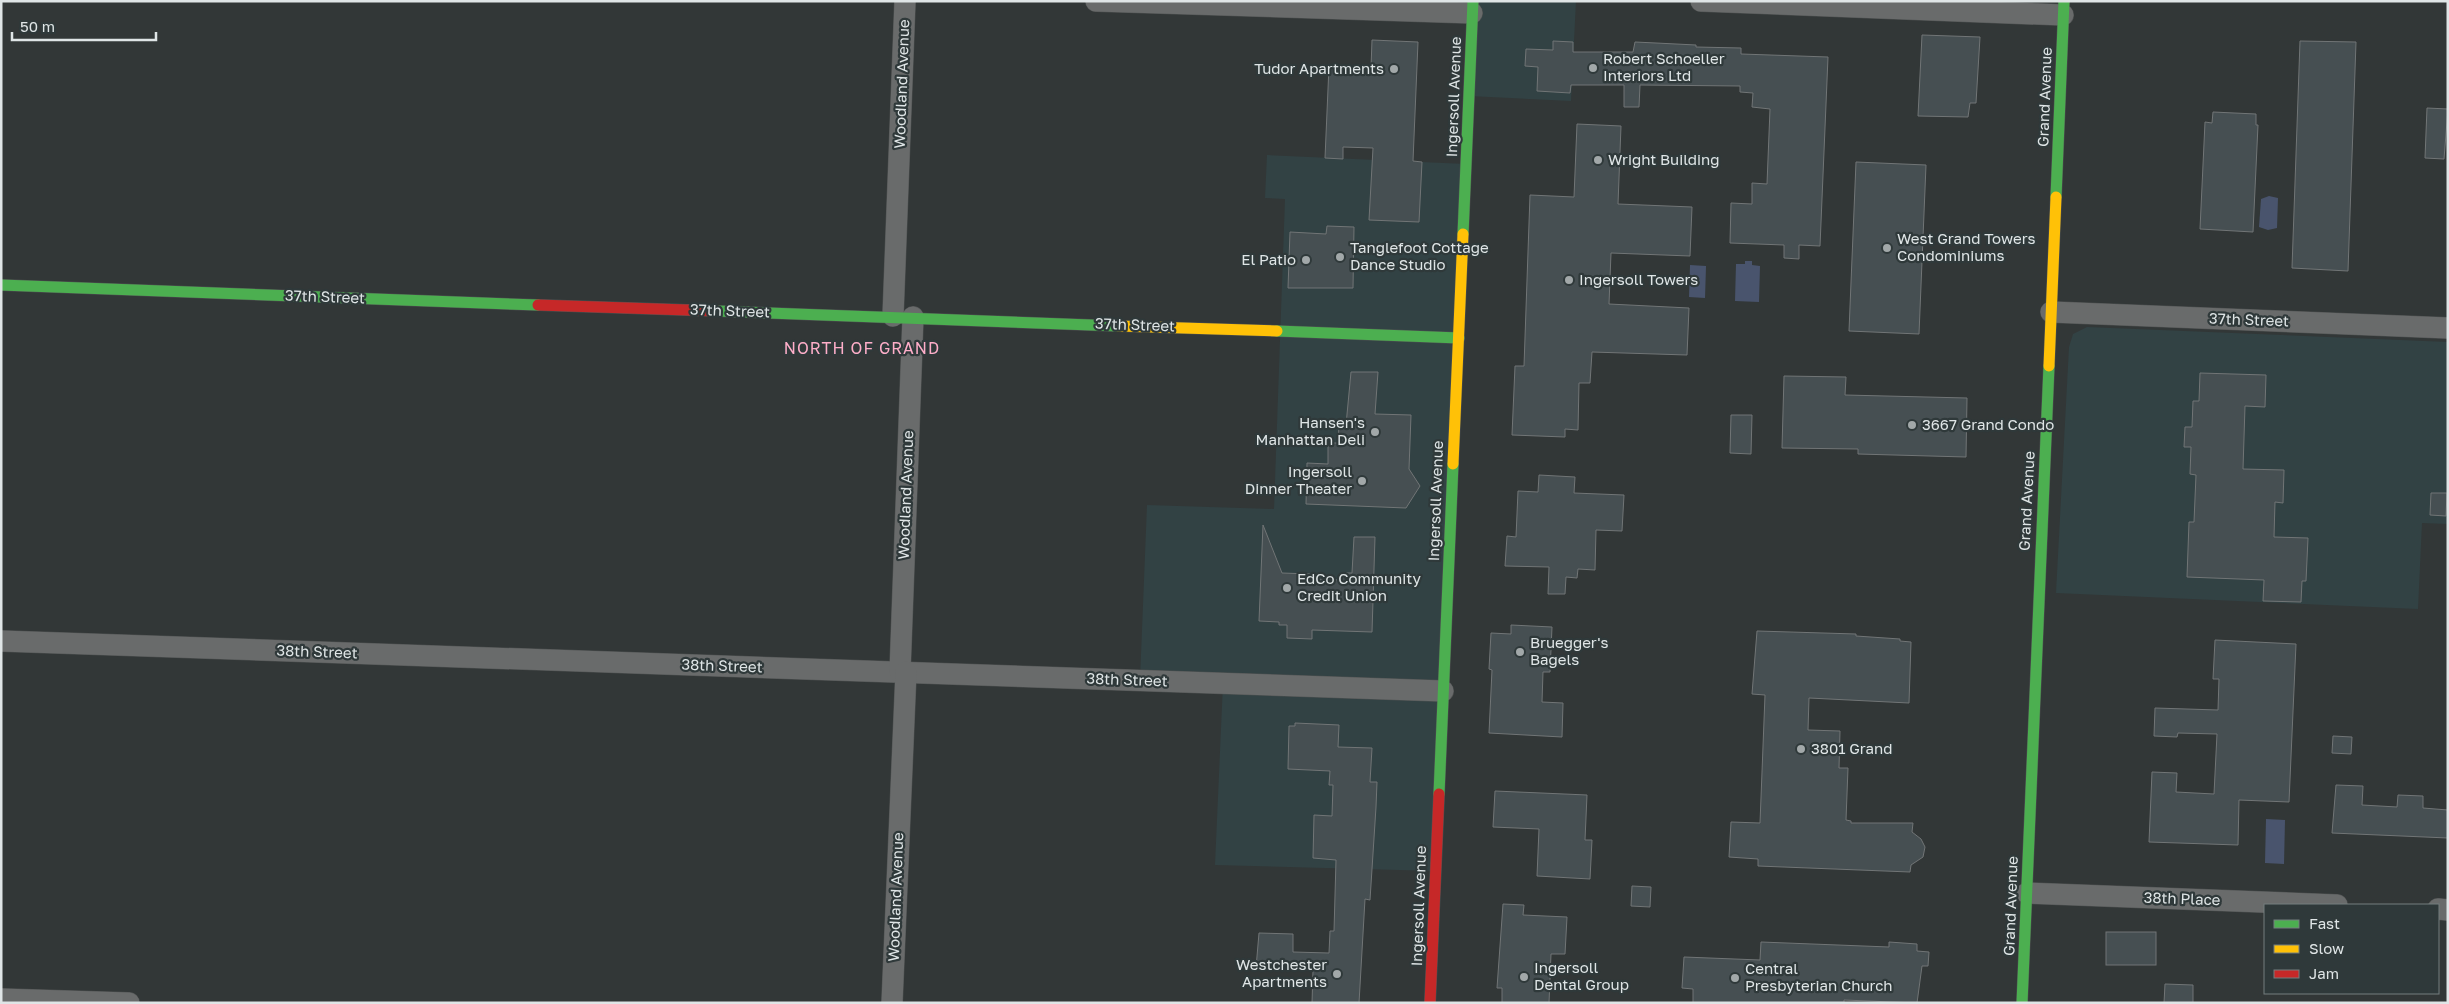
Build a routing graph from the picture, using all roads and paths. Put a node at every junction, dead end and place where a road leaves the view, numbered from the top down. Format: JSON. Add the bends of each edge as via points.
{"nodes":[{"id":1,"x":905,"y":1,"type":"edge"},
{"id":2,"x":1096,"y":1,"type":"edge"},
{"id":3,"x":1701,"y":1,"type":"edge"},
{"id":4,"x":1473,"y":7,"type":"edge"},
{"id":5,"x":2064,"y":8,"type":"edge"},
{"id":6,"x":1,"y":285,"type":"edge"},
{"id":7,"x":2050,"y":312,"type":"junction"},
{"id":8,"x":903,"y":317,"type":"junction"},
{"id":9,"x":2448,"y":328,"type":"edge"},
{"id":10,"x":1459,"y":338,"type":"junction"},
{"id":11,"x":1,"y":641,"type":"edge"},
{"id":12,"x":903,"y":672,"type":"junction"},
{"id":13,"x":1443,"y":691,"type":"junction"},
{"id":14,"x":2027,"y":893,"type":"junction"},
{"id":15,"x":2312,"y":904,"type":"edge"},
{"id":16,"x":1,"y":999,"type":"edge"},
{"id":17,"x":129,"y":1003,"type":"edge"},
{"id":18,"x":892,"y":1003,"type":"edge"},
{"id":19,"x":1430,"y":1003,"type":"edge"},
{"id":20,"x":2022,"y":1003,"type":"edge"}],
"edges":[{"from":1,"to":8,"type":"street","name":"Woodland Avenue"},
{"from":2,"to":4,"type":"street"},
{"from":3,"to":5,"type":"street"},
{"from":4,"to":10,"type":"main road","name":"Ingersoll Avenue"},
{"from":5,"to":7,"type":"main road","name":"Grand Avenue"},
{"from":6,"to":8,"type":"main road","name":"37th Street"},
{"from":7,"to":9,"type":"street","name":"37th Street"},
{"from":7,"to":14,"type":"main road","name":"Grand Avenue"},
{"from":8,"to":10,"type":"main road","name":"37th Street"},
{"from":8,"to":12,"type":"street","name":"Woodland Avenue"},
{"from":10,"to":13,"type":"main road","name":"Ingersoll Avenue"},
{"from":11,"to":12,"type":"street","name":"38th Street"},
{"from":12,"to":13,"type":"street","name":"38th Street"},
{"from":12,"to":18,"type":"street","name":"Woodland Avenue"},
{"from":13,"to":19,"type":"main road","name":"Ingersoll Avenue"},
{"from":14,"to":15,"type":"street","name":"38th Place"},
{"from":14,"to":20,"type":"main road","name":"Grand Avenue"},
{"from":16,"to":17,"type":"street"}]}
